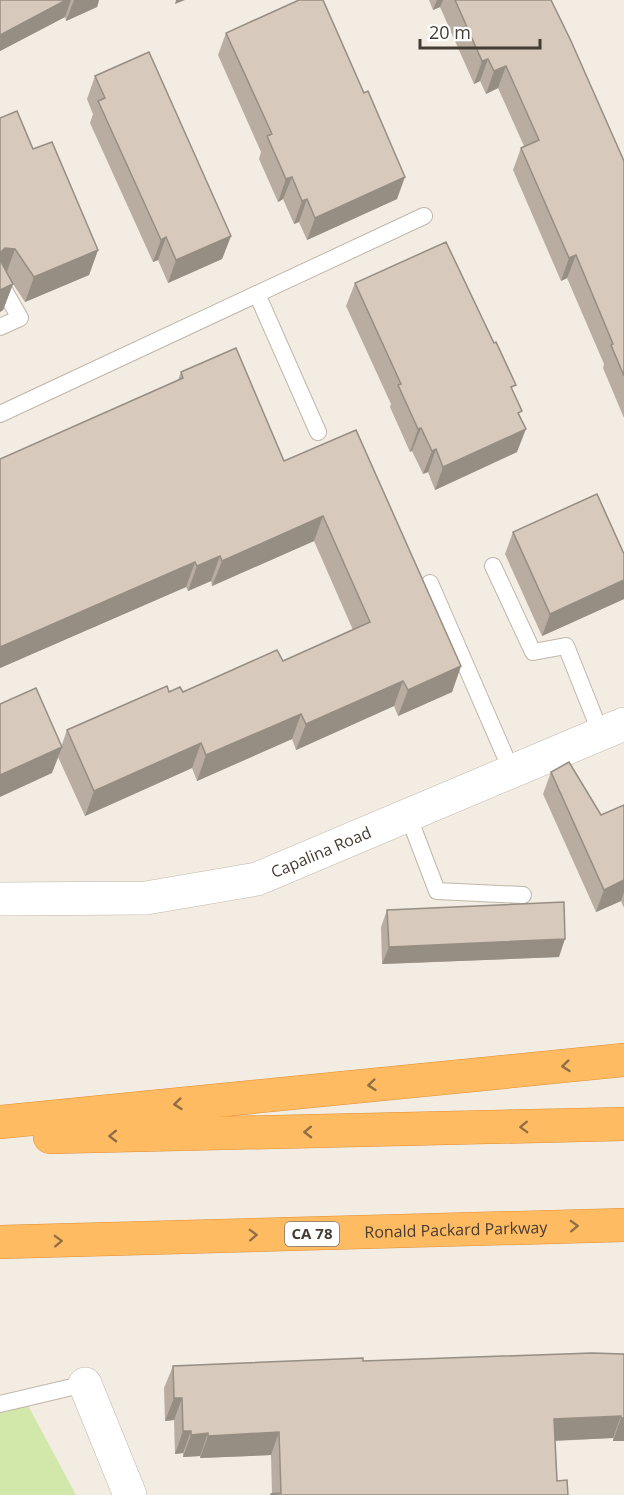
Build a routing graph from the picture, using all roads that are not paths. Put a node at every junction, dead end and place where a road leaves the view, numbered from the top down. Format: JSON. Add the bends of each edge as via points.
{"nodes":[{"id":1,"x":424,"y":216,"type":"dead end"},
{"id":2,"x":0,"y":283,"type":"edge"},
{"id":3,"x":257,"y":294,"type":"junction"},
{"id":4,"x":0,"y":327,"type":"edge"},
{"id":5,"x":0,"y":414,"type":"edge"},
{"id":6,"x":318,"y":432,"type":"dead end"},
{"id":7,"x":493,"y":566,"type":"dead end"},
{"id":8,"x":430,"y":583,"type":"dead end"},
{"id":9,"x":612,"y":729,"type":"edge"},
{"id":10,"x":512,"y":772,"type":"junction"},
{"id":11,"x":408,"y":815,"type":"junction"},
{"id":12,"x":523,"y":895,"type":"dead end"},
{"id":13,"x":0,"y":900,"type":"edge"},
{"id":14,"x":624,"y":1060,"type":"edge"},
{"id":15,"x":0,"y":1122,"type":"edge"},
{"id":16,"x":624,"y":1124,"type":"edge"},
{"id":17,"x":0,"y":1138,"type":"edge"},
{"id":18,"x":624,"y":1225,"type":"edge"},
{"id":19,"x":0,"y":1242,"type":"edge"},
{"id":20,"x":85,"y":1384,"type":"joint"},
{"id":21,"x":0,"y":1404,"type":"edge"},
{"id":22,"x":130,"y":1495,"type":"edge"}],
"edges":[{"from":1,"to":3,"type":"lane"},
{"from":2,"to":4,"type":"lane","via":[[20,318]]},
{"from":3,"to":5,"type":"lane"},
{"from":3,"to":6,"type":"lane"},
{"from":7,"to":9,"type":"lane","via":[[534,652],[566,646]]},
{"from":8,"to":10,"type":"lane"},
{"from":9,"to":10,"type":"street","name":"Capalina Road"},
{"from":10,"to":11,"type":"street","name":"Capalina Road"},
{"from":11,"to":12,"type":"lane","via":[[437,891]]},
{"from":11,"to":13,"type":"street","name":"Capalina Road","via":[[257,879],[146,898]]},
{"from":14,"to":15,"type":"highway","one_way":true},
{"from":16,"to":17,"type":"highway","one_way":true},
{"from":19,"to":18,"type":"highway","name":"Ronald Packard Parkway","number":"CA 78","one_way":true},
{"from":20,"to":21,"type":"lane"},
{"from":20,"to":22,"type":"street"}]}
